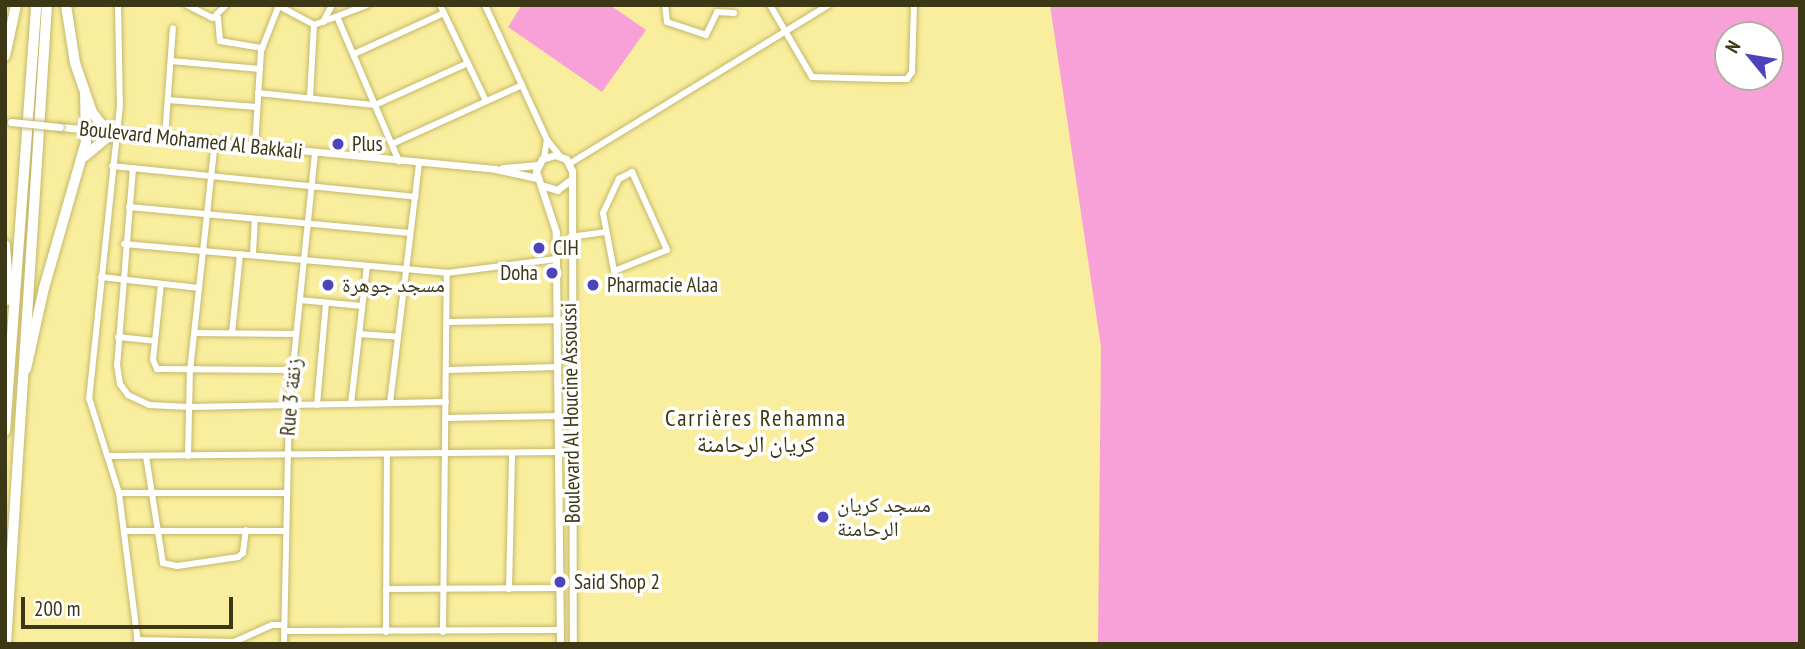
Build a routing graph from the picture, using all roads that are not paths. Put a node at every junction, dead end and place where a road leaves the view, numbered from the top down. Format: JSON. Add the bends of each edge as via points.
{"nodes":[{"id":1,"x":16,"y":5,"type":"edge"},
{"id":2,"x":36,"y":5,"type":"edge"},
{"id":3,"x":47,"y":5,"type":"edge"},
{"id":4,"x":68,"y":5,"type":"edge"},
{"id":5,"x":118,"y":5,"type":"edge"},
{"id":6,"x":187,"y":5,"type":"edge"},
{"id":7,"x":226,"y":5,"type":"edge"},
{"id":8,"x":332,"y":5,"type":"edge"},
{"id":9,"x":367,"y":5,"type":"edge"},
{"id":10,"x":440,"y":5,"type":"edge"},
{"id":11,"x":485,"y":5,"type":"edge"},
{"id":12,"x":665,"y":5,"type":"edge"},
{"id":13,"x":770,"y":5,"type":"edge"},
{"id":14,"x":828,"y":5,"type":"edge"},
{"id":15,"x":914,"y":5,"type":"edge"},
{"id":16,"x":279,"y":6,"type":"edge"},
{"id":17,"x":444,"y":13,"type":"junction"},
{"id":18,"x":734,"y":13,"type":"dead end"},
{"id":19,"x":218,"y":18,"type":"junction"},
{"id":20,"x":338,"y":19,"type":"junction"},
{"id":21,"x":323,"y":22,"type":"junction"},
{"id":22,"x":314,"y":25,"type":"junction"},
{"id":23,"x":173,"y":28,"type":"dead end"},
{"id":24,"x":783,"y":33,"type":"junction"},
{"id":25,"x":262,"y":48,"type":"junction"},
{"id":26,"x":354,"y":54,"type":"junction"},
{"id":27,"x":5,"y":55,"type":"edge"},
{"id":28,"x":171,"y":61,"type":"junction"},
{"id":29,"x":468,"y":63,"type":"junction"},
{"id":30,"x":260,"y":69,"type":"junction"},
{"id":31,"x":522,"y":85,"type":"junction"},
{"id":32,"x":85,"y":92,"type":"junction"},
{"id":33,"x":258,"y":93,"type":"junction"},
{"id":34,"x":310,"y":98,"type":"junction"},
{"id":35,"x":168,"y":100,"type":"junction"},
{"id":36,"x":486,"y":101,"type":"junction"},
{"id":37,"x":375,"y":105,"type":"junction"},
{"id":38,"x":257,"y":107,"type":"junction"},
{"id":39,"x":8,"y":122,"type":"edge"},
{"id":40,"x":88,"y":129,"type":"junction"},
{"id":41,"x":116,"y":131,"type":"junction"},
{"id":42,"x":165,"y":136,"type":"junction"},
{"id":43,"x":547,"y":140,"type":"junction"},
{"id":44,"x":215,"y":142,"type":"junction"},
{"id":45,"x":392,"y":144,"type":"junction"},
{"id":46,"x":255,"y":146,"type":"junction"},
{"id":47,"x":315,"y":152,"type":"junction"},
{"id":48,"x":560,"y":156,"type":"junction"},
{"id":49,"x":82,"y":159,"type":"junction"},
{"id":50,"x":399,"y":161,"type":"junction"},
{"id":51,"x":541,"y":161,"type":"junction"},
{"id":52,"x":419,"y":163,"type":"junction"},
{"id":53,"x":569,"y":164,"type":"junction"},
{"id":54,"x":112,"y":166,"type":"junction"},
{"id":55,"x":133,"y":168,"type":"junction"},
{"id":56,"x":495,"y":169,"type":"junction"},
{"id":57,"x":211,"y":176,"type":"junction"},
{"id":58,"x":539,"y":181,"type":"junction"},
{"id":59,"x":569,"y":181,"type":"junction"},
{"id":60,"x":312,"y":186,"type":"junction"},
{"id":61,"x":415,"y":197,"type":"junction"},
{"id":62,"x":129,"y":207,"type":"junction"},
{"id":63,"x":207,"y":215,"type":"junction"},
{"id":64,"x":255,"y":219,"type":"junction"},
{"id":65,"x":308,"y":224,"type":"junction"},
{"id":66,"x":605,"y":232,"type":"junction"},
{"id":67,"x":410,"y":233,"type":"junction"},
{"id":68,"x":570,"y":237,"type":"junction"},
{"id":69,"x":5,"y":244,"type":"edge"},
{"id":70,"x":124,"y":244,"type":"junction"},
{"id":71,"x":204,"y":250,"type":"junction"},
{"id":72,"x":240,"y":254,"type":"junction"},
{"id":73,"x":253,"y":254,"type":"junction"},
{"id":74,"x":556,"y":259,"type":"junction"},
{"id":75,"x":304,"y":260,"type":"junction"},
{"id":76,"x":367,"y":266,"type":"junction"},
{"id":77,"x":406,"y":270,"type":"junction"},
{"id":78,"x":447,"y":273,"type":"junction"},
{"id":79,"x":101,"y":277,"type":"junction"},
{"id":80,"x":121,"y":280,"type":"junction"},
{"id":81,"x":160,"y":284,"type":"junction"},
{"id":82,"x":199,"y":288,"type":"junction"},
{"id":83,"x":300,"y":300,"type":"junction"},
{"id":84,"x":326,"y":303,"type":"junction"},
{"id":85,"x":362,"y":306,"type":"junction"},
{"id":86,"x":558,"y":320,"type":"junction"},
{"id":87,"x":571,"y":320,"type":"junction"},
{"id":88,"x":447,"y":321,"type":"junction"},
{"id":89,"x":194,"y":333,"type":"junction"},
{"id":90,"x":232,"y":333,"type":"junction"},
{"id":91,"x":296,"y":334,"type":"junction"},
{"id":92,"x":359,"y":334,"type":"junction"},
{"id":93,"x":118,"y":337,"type":"junction"},
{"id":94,"x":398,"y":337,"type":"junction"},
{"id":95,"x":155,"y":341,"type":"junction"},
{"id":96,"x":558,"y":367,"type":"junction"},
{"id":97,"x":293,"y":370,"type":"junction"},
{"id":98,"x":446,"y":370,"type":"junction"},
{"id":99,"x":190,"y":371,"type":"junction"},
{"id":100,"x":446,"y":402,"type":"junction"},
{"id":101,"x":390,"y":403,"type":"junction"},
{"id":102,"x":317,"y":404,"type":"junction"},
{"id":103,"x":351,"y":404,"type":"junction"},
{"id":104,"x":289,"y":405,"type":"junction"},
{"id":105,"x":189,"y":407,"type":"junction"},
{"id":106,"x":7,"y":408,"type":"edge"},
{"id":107,"x":18,"y":411,"type":"junction"},
{"id":108,"x":559,"y":416,"type":"junction"},
{"id":109,"x":445,"y":418,"type":"junction"},
{"id":110,"x":5,"y":431,"type":"edge"},
{"id":111,"x":559,"y":452,"type":"junction"},
{"id":112,"x":287,"y":455,"type":"junction"},
{"id":113,"x":387,"y":455,"type":"junction"},
{"id":114,"x":445,"y":455,"type":"junction"},
{"id":115,"x":512,"y":455,"type":"junction"},
{"id":116,"x":108,"y":456,"type":"junction"},
{"id":117,"x":146,"y":456,"type":"junction"},
{"id":118,"x":188,"y":456,"type":"junction"},
{"id":119,"x":119,"y":493,"type":"junction"},
{"id":120,"x":154,"y":494,"type":"junction"},
{"id":121,"x":284,"y":494,"type":"junction"},
{"id":122,"x":246,"y":530,"type":"junction"},
{"id":123,"x":126,"y":531,"type":"junction"},
{"id":124,"x":157,"y":531,"type":"junction"},
{"id":125,"x":284,"y":531,"type":"junction"},
{"id":126,"x":560,"y":588,"type":"junction"},
{"id":127,"x":386,"y":589,"type":"junction"},
{"id":128,"x":444,"y":589,"type":"junction"},
{"id":129,"x":509,"y":589,"type":"junction"},
{"id":130,"x":284,"y":628,"type":"junction"},
{"id":131,"x":560,"y":630,"type":"junction"},
{"id":132,"x":386,"y":632,"type":"junction"},
{"id":133,"x":443,"y":632,"type":"junction"},
{"id":134,"x":137,"y":642,"type":"edge"},
{"id":135,"x":6,"y":644,"type":"edge"},
{"id":136,"x":284,"y":644,"type":"edge"},
{"id":137,"x":560,"y":644,"type":"edge"},
{"id":138,"x":573,"y":644,"type":"edge"}],
"edges":[{"from":1,"to":27,"type":"highway"},
{"from":2,"to":106,"type":"highway"},
{"from":3,"to":107,"type":"highway"},
{"from":4,"to":32,"type":"highway"},
{"from":5,"to":41,"type":"street"},
{"from":6,"to":19,"type":"street"},
{"from":7,"to":19,"type":"street"},
{"from":8,"to":21,"type":"street"},
{"from":9,"to":20,"type":"street"},
{"from":10,"to":17,"type":"street"},
{"from":11,"to":31,"type":"street"},
{"from":12,"to":18,"type":"street","via":[[667,22],[706,34],[717,12]]},
{"from":13,"to":24,"type":"street"},
{"from":14,"to":24,"type":"street"},
{"from":15,"to":24,"type":"street","via":[[912,72],[906,79],[815,78]]},
{"from":16,"to":22,"type":"street"},
{"from":16,"to":25,"type":"street"},
{"from":17,"to":26,"type":"street"},
{"from":17,"to":29,"type":"street"},
{"from":19,"to":25,"type":"street","via":[[220,41]]},
{"from":20,"to":21,"type":"street"},
{"from":20,"to":26,"type":"street"},
{"from":21,"to":22,"type":"street"},
{"from":22,"to":34,"type":"street"},
{"from":23,"to":28,"type":"street"},
{"from":24,"to":53,"type":"street"},
{"from":25,"to":30,"type":"street"},
{"from":26,"to":37,"type":"street"},
{"from":28,"to":30,"type":"street"},
{"from":28,"to":35,"type":"street"},
{"from":29,"to":36,"type":"street"},
{"from":29,"to":37,"type":"street"},
{"from":30,"to":33,"type":"street"},
{"from":31,"to":36,"type":"street"},
{"from":31,"to":43,"type":"street"},
{"from":32,"to":40,"type":"highway"},
{"from":32,"to":41,"type":"highway","via":[[97,121]]},
{"from":33,"to":34,"type":"street"},
{"from":33,"to":38,"type":"street"},
{"from":34,"to":37,"type":"street"},
{"from":35,"to":38,"type":"street"},
{"from":35,"to":42,"type":"street"},
{"from":36,"to":45,"type":"street"},
{"from":37,"to":45,"type":"street"},
{"from":38,"to":46,"type":"street"},
{"from":39,"to":40,"type":"street","name":"Boulevard Mohamed Al Bakkali","bridge":true},
{"from":40,"to":41,"type":"street","name":"Boulevard Mohamed Al Bakkali"},
{"from":40,"to":49,"type":"highway"},
{"from":41,"to":42,"type":"street","name":"Boulevard Mohamed Al Bakkali"},
{"from":41,"to":49,"type":"highway"},
{"from":41,"to":54,"type":"street"},
{"from":42,"to":44,"type":"street","name":"Boulevard Mohamed Al Bakkali"},
{"from":43,"to":48,"type":"street"},
{"from":43,"to":51,"type":"street"},
{"from":44,"to":46,"type":"street","name":"Boulevard Mohamed Al Bakkali"},
{"from":44,"to":57,"type":"street"},
{"from":45,"to":50,"type":"street"},
{"from":46,"to":47,"type":"street","name":"Boulevard Mohamed Al Bakkali"},
{"from":47,"to":50,"type":"street","name":"Boulevard Mohamed Al Bakkali"},
{"from":47,"to":60,"type":"street","name":"Rue 3 زنقة"},
{"from":48,"to":51,"type":"street"},
{"from":48,"to":53,"type":"street"},
{"from":49,"to":107,"type":"highway","via":[[44,288]]},
{"from":50,"to":52,"type":"street","name":"Boulevard Mohamed Al Bakkali"},
{"from":51,"to":56,"type":"street","name":"Boulevard Mohamed Al Bakkali"},
{"from":51,"to":58,"type":"street"},
{"from":52,"to":56,"type":"street","name":"Boulevard Mohamed Al Bakkali"},
{"from":52,"to":61,"type":"street"},
{"from":53,"to":59,"type":"street"},
{"from":54,"to":55,"type":"street"},
{"from":54,"to":79,"type":"street"},
{"from":55,"to":57,"type":"street"},
{"from":55,"to":62,"type":"street"},
{"from":56,"to":58,"type":"street","name":"Boulevard Mohamed Al Bakkali"},
{"from":57,"to":60,"type":"street"},
{"from":57,"to":63,"type":"street"},
{"from":58,"to":59,"type":"street","via":[[557,190]]},
{"from":58,"to":74,"type":"street","name":"Boulevard Al Houcine Assoussi","via":[[554,218]]},
{"from":59,"to":68,"type":"street","name":"Boulevard Al Houcine Assoussi"},
{"from":60,"to":61,"type":"street"},
{"from":60,"to":65,"type":"street","name":"Rue 3 زنقة"},
{"from":61,"to":67,"type":"street"},
{"from":62,"to":63,"type":"street"},
{"from":62,"to":70,"type":"street"},
{"from":63,"to":64,"type":"street"},
{"from":63,"to":71,"type":"street"},
{"from":64,"to":65,"type":"street"},
{"from":64,"to":73,"type":"street"},
{"from":65,"to":67,"type":"street"},
{"from":65,"to":75,"type":"street","name":"Rue 3 زنقة"},
{"from":66,"to":66,"type":"street","via":[[614,271],[667,250],[632,172],[621,176],[604,210]]},
{"from":66,"to":68,"type":"street"},
{"from":67,"to":77,"type":"street"},
{"from":68,"to":87,"type":"street","name":"Boulevard Al Houcine Assoussi"},
{"from":69,"to":106,"type":"highway"},
{"from":70,"to":71,"type":"street"},
{"from":70,"to":80,"type":"street"},
{"from":71,"to":72,"type":"street"},
{"from":71,"to":82,"type":"street"},
{"from":72,"to":73,"type":"street"},
{"from":72,"to":90,"type":"street"},
{"from":73,"to":75,"type":"street"},
{"from":74,"to":78,"type":"street"},
{"from":74,"to":86,"type":"street","name":"Boulevard Al Houcine Assoussi"},
{"from":75,"to":76,"type":"street"},
{"from":75,"to":83,"type":"street","name":"Rue 3 زنقة"},
{"from":76,"to":77,"type":"street"},
{"from":76,"to":85,"type":"street"},
{"from":77,"to":78,"type":"street"},
{"from":77,"to":94,"type":"street"},
{"from":78,"to":88,"type":"street"},
{"from":79,"to":80,"type":"street"},
{"from":79,"to":116,"type":"street","via":[[89,410]]},
{"from":80,"to":81,"type":"street"},
{"from":80,"to":93,"type":"street"},
{"from":81,"to":82,"type":"street"},
{"from":81,"to":95,"type":"street"},
{"from":82,"to":89,"type":"street"},
{"from":83,"to":84,"type":"street"},
{"from":83,"to":91,"type":"street","name":"Rue 3 زنقة"},
{"from":84,"to":85,"type":"street"},
{"from":84,"to":102,"type":"street"},
{"from":85,"to":92,"type":"street"},
{"from":86,"to":87,"type":"street"},
{"from":86,"to":88,"type":"street"},
{"from":86,"to":96,"type":"street","name":"Boulevard Al Houcine Assoussi"},
{"from":87,"to":138,"type":"street","name":"Boulevard Al Houcine Assoussi"},
{"from":88,"to":98,"type":"street"},
{"from":89,"to":90,"type":"street"},
{"from":89,"to":99,"type":"street"},
{"from":90,"to":91,"type":"street"},
{"from":91,"to":97,"type":"street","name":"Rue 3 زنقة"},
{"from":92,"to":94,"type":"street"},
{"from":92,"to":103,"type":"street"},
{"from":93,"to":95,"type":"street"},
{"from":93,"to":105,"type":"street","via":[[118,380],[128,395],[149,405]]},
{"from":94,"to":101,"type":"street"},
{"from":95,"to":99,"type":"street","via":[[153,363],[157,369]]},
{"from":96,"to":98,"type":"street"},
{"from":96,"to":108,"type":"street","name":"Boulevard Al Houcine Assoussi"},
{"from":97,"to":99,"type":"street"},
{"from":97,"to":104,"type":"street","name":"Rue 3 زنقة"},
{"from":98,"to":100,"type":"street"},
{"from":99,"to":105,"type":"street"},
{"from":100,"to":101,"type":"street"},
{"from":100,"to":109,"type":"street"},
{"from":101,"to":103,"type":"street"},
{"from":102,"to":103,"type":"street"},
{"from":102,"to":104,"type":"street"},
{"from":104,"to":105,"type":"street"},
{"from":104,"to":112,"type":"street","name":"Rue 3 زنقة"},
{"from":105,"to":118,"type":"street"},
{"from":106,"to":110,"type":"highway"},
{"from":107,"to":135,"type":"highway"},
{"from":108,"to":109,"type":"street"},
{"from":108,"to":111,"type":"street","name":"Boulevard Al Houcine Assoussi"},
{"from":109,"to":114,"type":"street"},
{"from":111,"to":115,"type":"street"},
{"from":111,"to":126,"type":"street","name":"Boulevard Al Houcine Assoussi"},
{"from":112,"to":113,"type":"street"},
{"from":112,"to":118,"type":"street"},
{"from":112,"to":121,"type":"street","name":"Rue 3 زنقة"},
{"from":113,"to":114,"type":"street"},
{"from":113,"to":127,"type":"street"},
{"from":114,"to":115,"type":"street"},
{"from":114,"to":128,"type":"street"},
{"from":115,"to":129,"type":"street"},
{"from":116,"to":117,"type":"street"},
{"from":116,"to":119,"type":"street"},
{"from":117,"to":118,"type":"street"},
{"from":117,"to":120,"type":"street"},
{"from":119,"to":120,"type":"street"},
{"from":119,"to":123,"type":"street"},
{"from":120,"to":121,"type":"street"},
{"from":120,"to":124,"type":"street"},
{"from":121,"to":125,"type":"street","name":"Rue 3 زنقة"},
{"from":122,"to":124,"type":"street"},
{"from":122,"to":124,"type":"street","via":[[241,556],[171,566],[161,559]]},
{"from":122,"to":125,"type":"street"},
{"from":123,"to":124,"type":"street"},
{"from":123,"to":134,"type":"street"},
{"from":125,"to":130,"type":"street","name":"Rue 3 زنقة"},
{"from":126,"to":129,"type":"street"},
{"from":126,"to":131,"type":"street","name":"Boulevard Al Houcine Assoussi"},
{"from":127,"to":128,"type":"street"},
{"from":127,"to":132,"type":"street"},
{"from":128,"to":129,"type":"street"},
{"from":128,"to":133,"type":"street"},
{"from":130,"to":132,"type":"street"},
{"from":130,"to":134,"type":"street","via":[[272,625],[234,642]]},
{"from":130,"to":136,"type":"street","name":"Rue 3 زنقة"},
{"from":131,"to":133,"type":"street"},
{"from":131,"to":137,"type":"street","name":"Boulevard Al Houcine Assoussi"},
{"from":132,"to":133,"type":"street"}]}
